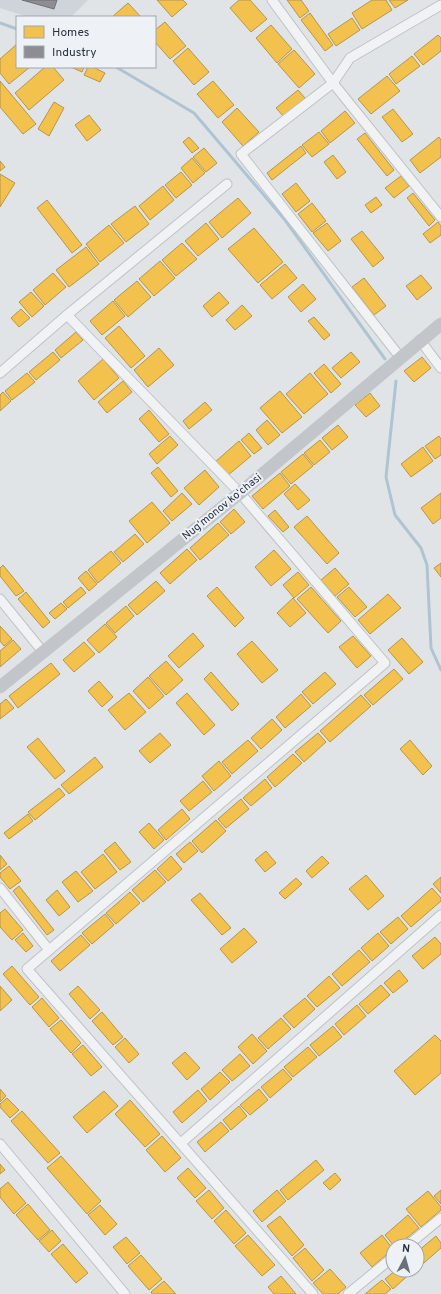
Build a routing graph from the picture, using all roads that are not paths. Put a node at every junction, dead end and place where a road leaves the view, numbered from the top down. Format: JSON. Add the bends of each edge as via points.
{"nodes":[{"id":1,"x":272,"y":0,"type":"edge"},
{"id":2,"x":441,"y":5,"type":"edge"},
{"id":3,"x":333,"y":83,"type":"junction"},
{"id":4,"x":227,"y":184,"type":"dead end"},
{"id":5,"x":441,"y":217,"type":"edge"},
{"id":6,"x":68,"y":315,"type":"junction"},
{"id":7,"x":441,"y":324,"type":"edge"},
{"id":8,"x":420,"y":340,"type":"junction"},
{"id":9,"x":400,"y":357,"type":"junction"},
{"id":10,"x":441,"y":368,"type":"edge"},
{"id":11,"x":0,"y":373,"type":"edge"},
{"id":12,"x":240,"y":494,"type":"junction"},
{"id":13,"x":0,"y":599,"type":"edge"},
{"id":14,"x":44,"y":652,"type":"junction"},
{"id":15,"x":0,"y":687,"type":"edge"},
{"id":16,"x":0,"y":888,"type":"edge"},
{"id":17,"x":441,"y":915,"type":"edge"},
{"id":18,"x":49,"y":950,"type":"junction"},
{"id":19,"x":181,"y":1143,"type":"junction"},
{"id":20,"x":0,"y":1144,"type":"edge"},
{"id":21,"x":441,"y":1218,"type":"edge"},
{"id":22,"x":417,"y":1238,"type":"edge"},
{"id":23,"x":385,"y":1264,"type":"edge"},
{"id":24,"x":126,"y":1294,"type":"edge"},
{"id":25,"x":313,"y":1294,"type":"edge"},
{"id":26,"x":348,"y":1294,"type":"edge"}],
"edges":[{"from":1,"to":3,"type":"street"},
{"from":2,"to":3,"type":"street","via":[[350,58]]},
{"from":3,"to":5,"type":"street"},
{"from":3,"to":9,"type":"street","via":[[241,154]]},
{"from":4,"to":6,"type":"street"},
{"from":6,"to":11,"type":"street"},
{"from":6,"to":12,"type":"street"},
{"from":7,"to":8,"type":"main road","name":"Nugʻmonov koʻchasi"},
{"from":8,"to":9,"type":"main road","name":"Nugʻmonov koʻchasi"},
{"from":8,"to":10,"type":"street"},
{"from":9,"to":12,"type":"main road","name":"Nugʻmonov koʻchasi"},
{"from":12,"to":14,"type":"main road","name":"Nugʻmonov koʻchasi"},
{"from":12,"to":18,"type":"street","via":[[385,663]]},
{"from":13,"to":14,"type":"street"},
{"from":14,"to":15,"type":"main road","name":"Nugʻmonov koʻchasi"},
{"from":16,"to":18,"type":"street"},
{"from":17,"to":19,"type":"street"},
{"from":18,"to":19,"type":"street","via":[[27,968]]},
{"from":19,"to":25,"type":"street"},
{"from":20,"to":24,"type":"street"},
{"from":21,"to":22,"type":"street"},
{"from":23,"to":26,"type":"street"}]}
